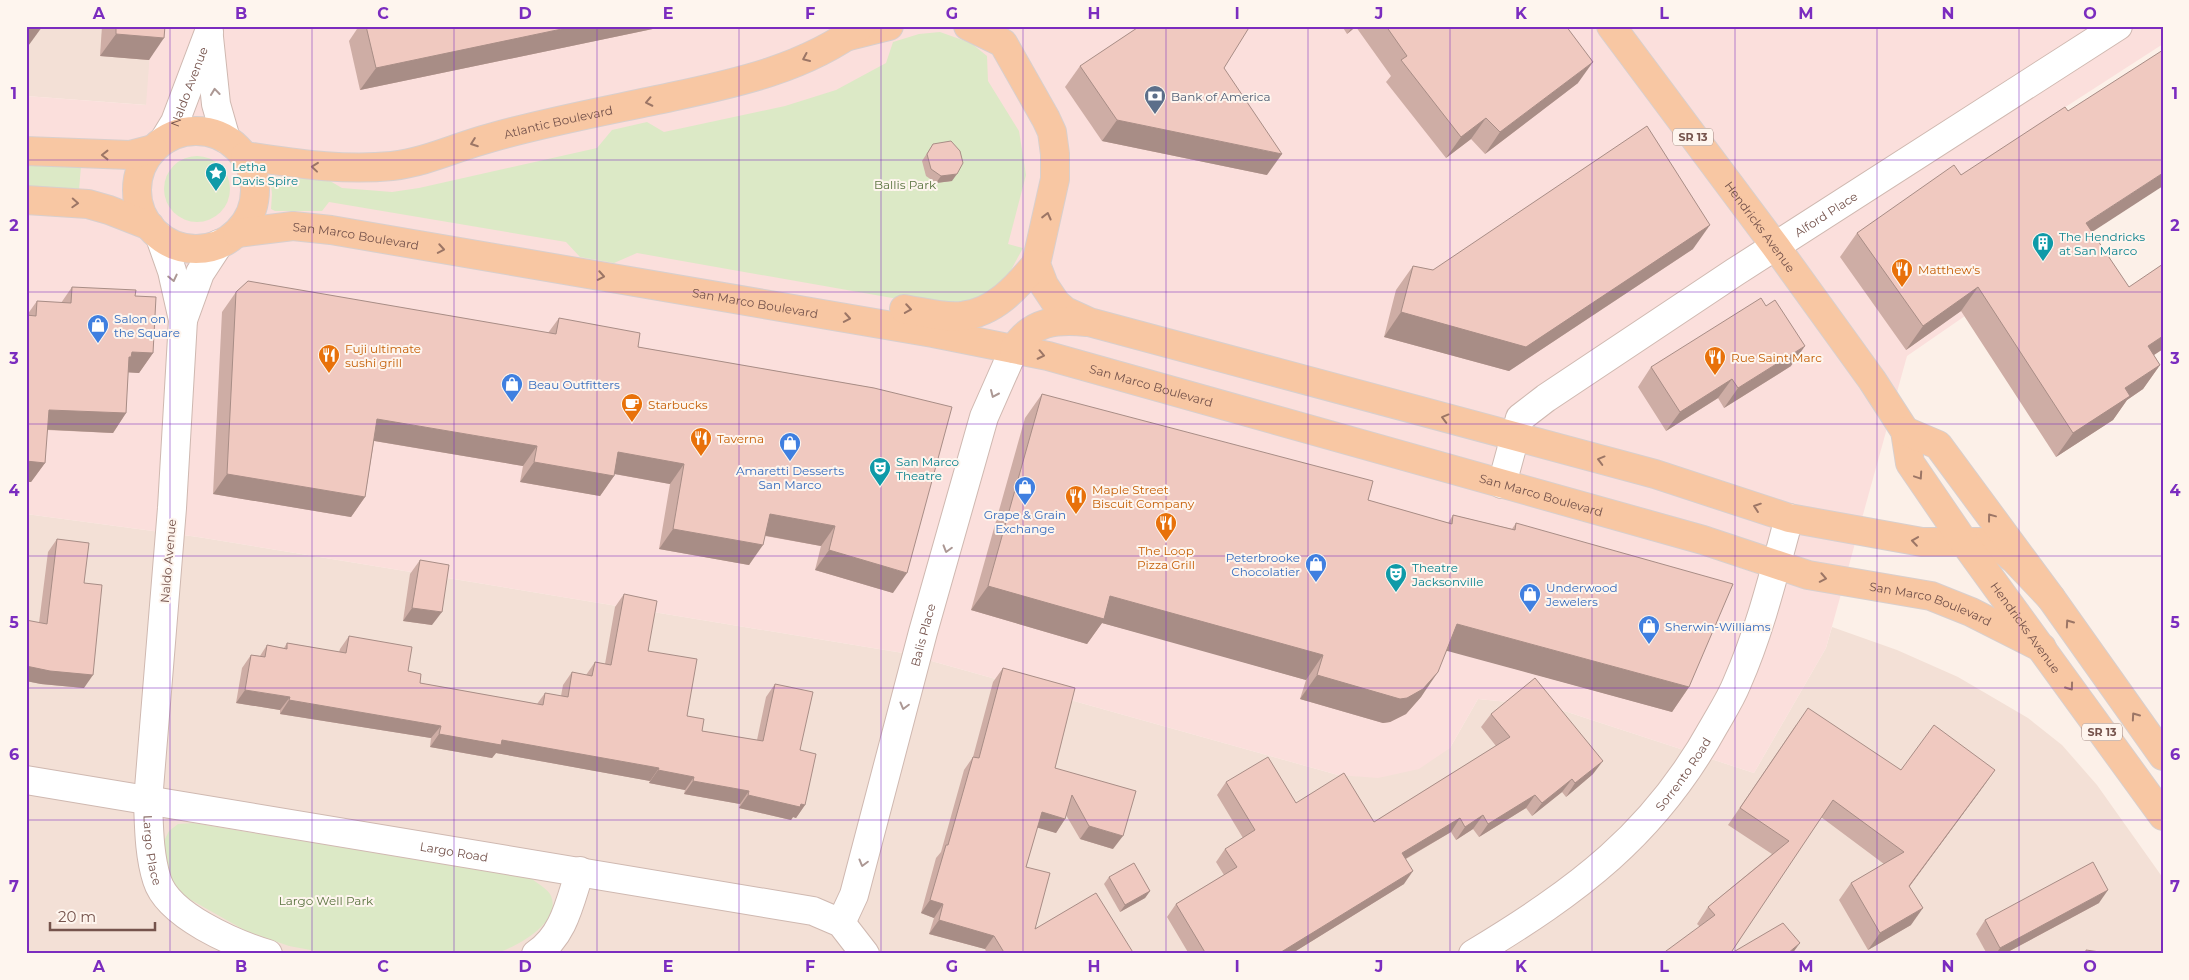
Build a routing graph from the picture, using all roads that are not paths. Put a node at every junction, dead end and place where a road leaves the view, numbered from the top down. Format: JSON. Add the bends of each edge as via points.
{"nodes":[{"id":1,"x":889,"y":26,"type":"edge"},
{"id":2,"x":968,"y":26,"type":"edge"},
{"id":3,"x":1612,"y":26,"type":"edge"},
{"id":4,"x":2118,"y":26,"type":"edge"},
{"id":5,"x":209,"y":29,"type":"edge"},
{"id":6,"x":855,"y":31,"type":"edge"},
{"id":7,"x":1004,"y":34,"type":"edge"},
{"id":8,"x":158,"y":144,"type":"junction"},
{"id":9,"x":236,"y":147,"type":"junction"},
{"id":10,"x":26,"y":151,"type":"edge"},
{"id":11,"x":26,"y":200,"type":"edge"},
{"id":12,"x":155,"y":232,"type":"junction"},
{"id":13,"x":228,"y":239,"type":"junction"},
{"id":14,"x":1776,"y":247,"type":"junction"},
{"id":15,"x":1036,"y":264,"type":"junction"},
{"id":16,"x":774,"y":305,"type":"junction"},
{"id":17,"x":183,"y":320,"type":"junction"},
{"id":18,"x":1088,"y":322,"type":"junction"},
{"id":19,"x":1014,"y":349,"type":"junction"},
{"id":20,"x":1905,"y":431,"type":"junction"},
{"id":21,"x":1514,"y":436,"type":"junction"},
{"id":22,"x":1502,"y":484,"type":"junction"},
{"id":23,"x":1789,"y":518,"type":"junction"},
{"id":24,"x":1964,"y":542,"type":"junction"},
{"id":25,"x":1777,"y":563,"type":"junction"},
{"id":26,"x":2052,"y":598,"type":"junction"},
{"id":27,"x":2042,"y":648,"type":"junction"},
{"id":28,"x":2163,"y":756,"type":"edge"},
{"id":29,"x":26,"y":780,"type":"edge"},
{"id":30,"x":148,"y":801,"type":"junction"},
{"id":31,"x":2163,"y":816,"type":"edge"},
{"id":32,"x":580,"y":871,"type":"junction"},
{"id":33,"x":841,"y":923,"type":"junction"},
{"id":34,"x":268,"y":954,"type":"edge"},
{"id":35,"x":536,"y":954,"type":"edge"},
{"id":36,"x":865,"y":954,"type":"edge"},
{"id":37,"x":1473,"y":954,"type":"edge"}],
"edges":[{"from":1,"to":6,"type":"main road"},
{"from":2,"to":7,"type":"main road"},
{"from":3,"to":14,"type":"main road","name":"Hendricks Avenue","number":"SR 13"},
{"from":4,"to":14,"type":"street","name":"Alford Place"},
{"from":5,"to":8,"type":"street","name":"Naldo Avenue","via":[[174,122]]},
{"from":9,"to":5,"type":"street","name":"Naldo Avenue","one_way":true,"via":[[216,104]]},
{"from":6,"to":9,"type":"main road","name":"Atlantic Boulevard","one_way":true,"via":[[805,59],[750,79],[489,138],[421,162],[328,168]]},
{"from":15,"to":7,"type":"main road","one_way":true,"via":[[1054,190],[1056,154],[1052,132]]},
{"from":8,"to":9,"type":"main road","via":[[176,134],[195,130],[215,133]]},
{"from":8,"to":10,"type":"main road","one_way":true,"via":[[130,155]]},
{"from":8,"to":12,"type":"main road","via":[[140,170],[136,187],[141,212]]},
{"from":9,"to":13,"type":"main road","via":[[250,164],[255,200],[248,218]]},
{"from":11,"to":12,"type":"main road","one_way":true,"via":[[88,204],[110,210]]},
{"from":12,"to":13,"type":"main road","via":[[175,245],[193,249]]},
{"from":12,"to":17,"type":"street","name":"Naldo Avenue","one_way":true,"via":[[172,271]]},
{"from":13,"to":16,"type":"main road","name":"San Marco Boulevard","one_way":true,"via":[[293,226],[331,230]]},
{"from":13,"to":17,"type":"street","name":"Naldo Avenue","via":[[200,273]]},
{"from":14,"to":20,"type":"main road","name":"Hendricks Avenue","number":"SR 13"},
{"from":14,"to":21,"type":"street","name":"Alford Place","via":[[1546,398],[1520,418]]},
{"from":16,"to":15,"type":"main road","one_way":true,"via":[[829,297],[961,316],[986,309],[1006,296]]},
{"from":15,"to":18,"type":"main road","via":[[1044,285],[1056,302],[1070,314]]},
{"from":16,"to":19,"type":"main road","name":"San Marco Boulevard","one_way":true},
{"from":17,"to":30,"type":"street","name":"Naldo Avenue","via":[[172,508]]},
{"from":18,"to":19,"type":"main road","via":[[1062,320],[1044,324],[1019,340]]},
{"from":21,"to":18,"type":"main road","one_way":true},
{"from":19,"to":22,"type":"main road","name":"San Marco Boulevard","one_way":true,"via":[[1056,358]]},
{"from":19,"to":33,"type":"street","name":"Balis Place","one_way":true,"via":[[984,417],[856,887]]},
{"from":20,"to":24,"type":"main road","name":"Hendricks Avenue","number":"SR 13","one_way":true,"via":[[1910,462]]},
{"from":26,"to":20,"type":"main road","number":"SR 13","one_way":true,"via":[[1938,445]]},
{"from":21,"to":22,"type":"street","name":"Alford Place"},
{"from":23,"to":21,"type":"main road","one_way":true,"via":[[1655,474]]},
{"from":22,"to":25,"type":"main road","name":"San Marco Boulevard"},
{"from":24,"to":23,"type":"main road","one_way":true,"via":[[1922,542]]},
{"from":23,"to":25,"type":"street","name":"Sorrento Road"},
{"from":24,"to":26,"type":"main road","via":[[1998,546]]},
{"from":24,"to":27,"type":"main road","name":"Hendricks Avenue","number":"SR 13"},
{"from":25,"to":27,"type":"main road","name":"San Marco Boulevard","one_way":true,"via":[[1808,575],[1931,596]]},
{"from":25,"to":37,"type":"street","name":"Sorrento Road","via":[[1737,684],[1702,748],[1670,796],[1601,867],[1548,907]]},
{"from":28,"to":26,"type":"main road","number":"SR 13","one_way":true},
{"from":27,"to":31,"type":"main road","name":"Hendricks Avenue","number":"SR 13","one_way":true},
{"from":29,"to":30,"type":"street","name":"Largo Road"},
{"from":30,"to":32,"type":"street","name":"Largo Road"},
{"from":30,"to":34,"type":"street","name":"Largo Place","via":[[150,845],[157,882],[172,906],[201,925]]},
{"from":32,"to":33,"type":"street","name":"Largo Road","via":[[813,911]]},
{"from":32,"to":35,"type":"street","via":[[560,929]]},
{"from":33,"to":36,"type":"street","name":"Largo Road"}]}
